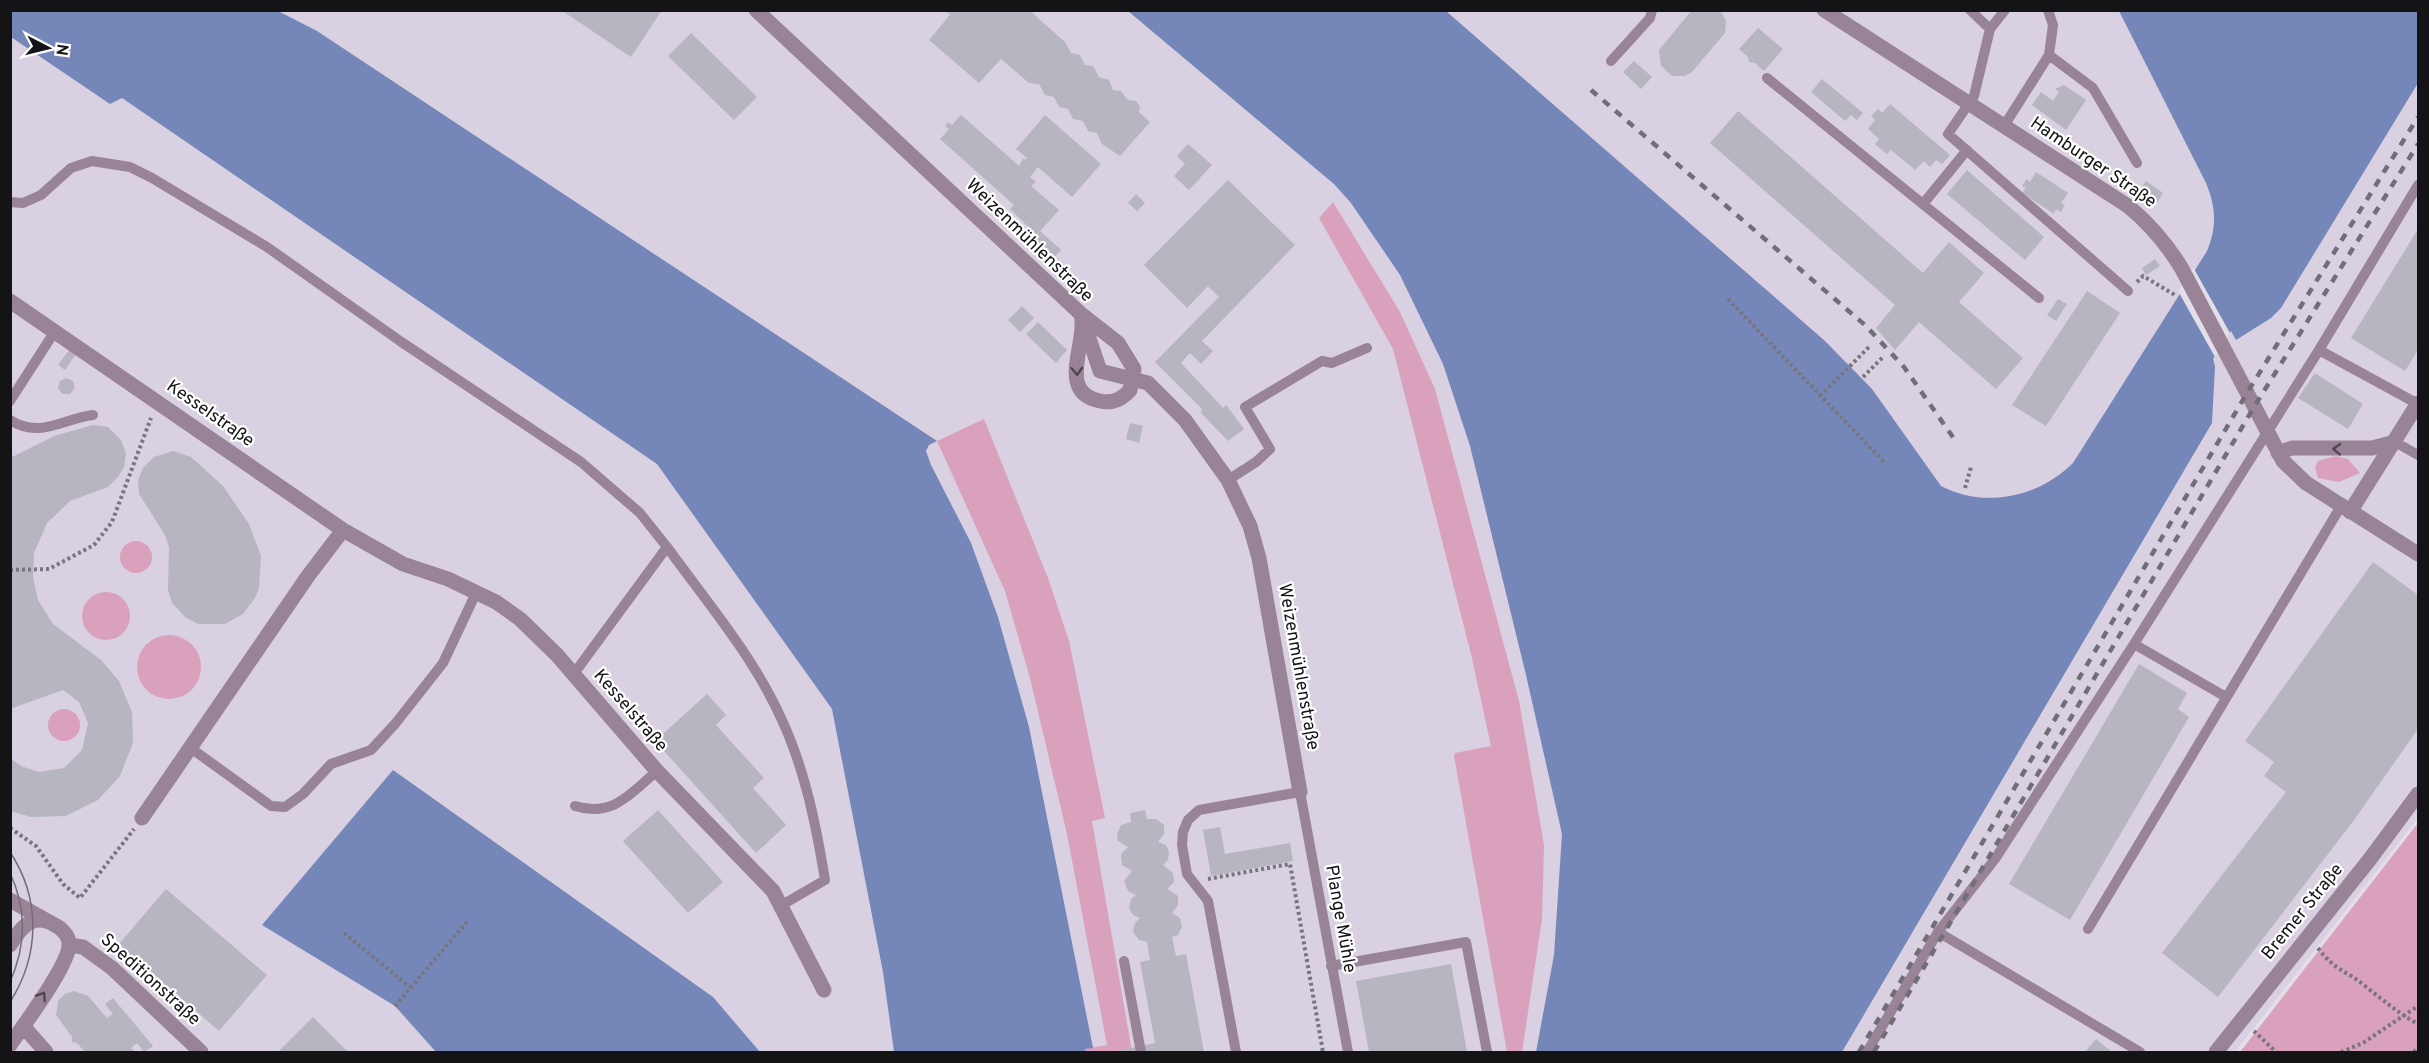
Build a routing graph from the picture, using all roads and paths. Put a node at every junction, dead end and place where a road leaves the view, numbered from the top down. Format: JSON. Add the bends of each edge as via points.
{"nodes":[{"id":1,"x":756,"y":10,"type":"edge"},
{"id":2,"x":1652,"y":10,"type":"edge"},
{"id":3,"x":1824,"y":10,"type":"edge"},
{"id":4,"x":1970,"y":10,"type":"edge"},
{"id":5,"x":2005,"y":10,"type":"edge"},
{"id":6,"x":2048,"y":10,"type":"edge"},
{"id":7,"x":1990,"y":28,"type":"junction"},
{"id":8,"x":2049,"y":55,"type":"junction"},
{"id":9,"x":1611,"y":61,"type":"dead end"},
{"id":10,"x":1767,"y":78,"type":"dead end"},
{"id":11,"x":1969,"y":104,"type":"junction"},
{"id":12,"x":2004,"y":126,"type":"junction"},
{"id":13,"x":1967,"y":150,"type":"junction"},
{"id":14,"x":2138,"y":163,"type":"dead end"},
{"id":15,"x":2418,"y":186,"type":"edge"},
{"id":16,"x":10,"y":202,"type":"edge"},
{"id":17,"x":1923,"y":204,"type":"junction"},
{"id":18,"x":2151,"y":281,"type":"dead end"},
{"id":19,"x":2127,"y":291,"type":"dead end"},
{"id":20,"x":2175,"y":295,"type":"dead end"},
{"id":21,"x":2038,"y":298,"type":"dead end"},
{"id":22,"x":1728,"y":300,"type":"dead end"},
{"id":23,"x":10,"y":301,"type":"edge"},
{"id":24,"x":1081,"y":314,"type":"junction"},
{"id":25,"x":55,"y":331,"type":"junction"},
{"id":26,"x":1870,"y":346,"type":"dead end"},
{"id":27,"x":1367,"y":348,"type":"dead end"},
{"id":28,"x":2319,"y":350,"type":"junction"},
{"id":29,"x":1884,"y":356,"type":"dead end"},
{"id":30,"x":1863,"y":377,"type":"dead end"},
{"id":31,"x":1133,"y":380,"type":"junction"},
{"id":32,"x":1821,"y":396,"type":"junction"},
{"id":33,"x":10,"y":401,"type":"edge"},
{"id":34,"x":158,"y":402,"type":"junction"},
{"id":35,"x":2418,"y":404,"type":"edge"},
{"id":36,"x":93,"y":415,"type":"dead end"},
{"id":37,"x":10,"y":420,"type":"edge"},
{"id":38,"x":2268,"y":431,"type":"junction"},
{"id":39,"x":2395,"y":442,"type":"junction"},
{"id":40,"x":2278,"y":453,"type":"junction"},
{"id":41,"x":2418,"y":455,"type":"edge"},
{"id":42,"x":1884,"y":462,"type":"dead end"},
{"id":43,"x":1971,"y":467,"type":"dead end"},
{"id":44,"x":1228,"y":480,"type":"junction"},
{"id":45,"x":1965,"y":488,"type":"dead end"},
{"id":46,"x":2345,"y":509,"type":"junction"},
{"id":47,"x":343,"y":530,"type":"junction"},
{"id":48,"x":667,"y":547,"type":"junction"},
{"id":49,"x":2418,"y":554,"type":"edge"},
{"id":50,"x":10,"y":570,"type":"edge"},
{"id":51,"x":476,"y":593,"type":"junction"},
{"id":52,"x":2134,"y":644,"type":"junction"},
{"id":53,"x":573,"y":675,"type":"junction"},
{"id":54,"x":2226,"y":698,"type":"junction"},
{"id":55,"x":192,"y":748,"type":"junction"},
{"id":56,"x":657,"y":771,"type":"junction"},
{"id":57,"x":1300,"y":792,"type":"junction"},
{"id":58,"x":2418,"y":794,"type":"edge"},
{"id":59,"x":575,"y":806,"type":"dead end"},
{"id":60,"x":142,"y":818,"type":"joint"},
{"id":61,"x":10,"y":828,"type":"edge"},
{"id":62,"x":1192,"y":882,"type":"junction"},
{"id":63,"x":10,"y":900,"type":"edge"},
{"id":64,"x":782,"y":904,"type":"junction"},
{"id":65,"x":49,"y":922,"type":"junction"},
{"id":66,"x":467,"y":922,"type":"dead end"},
{"id":67,"x":2088,"y":929,"type":"dead end"},
{"id":68,"x":1938,"y":932,"type":"junction"},
{"id":69,"x":344,"y":933,"type":"dead end"},
{"id":70,"x":10,"y":945,"type":"edge"},
{"id":71,"x":69,"y":945,"type":"junction"},
{"id":72,"x":2318,"y":948,"type":"dead end"},
{"id":73,"x":1124,"y":961,"type":"dead end"},
{"id":74,"x":1331,"y":966,"type":"junction"},
{"id":75,"x":411,"y":988,"type":"junction"},
{"id":76,"x":824,"y":990,"type":"dead end"},
{"id":77,"x":395,"y":1006,"type":"dead end"},
{"id":78,"x":2418,"y":1006,"type":"edge"},
{"id":79,"x":2404,"y":1016,"type":"junction"},
{"id":80,"x":2418,"y":1024,"type":"edge"},
{"id":81,"x":23,"y":1026,"type":"junction"},
{"id":82,"x":2254,"y":1031,"type":"dead end"},
{"id":83,"x":10,"y":1045,"type":"edge"},
{"id":84,"x":2418,"y":1047,"type":"edge"},
{"id":85,"x":46,"y":1053,"type":"edge"},
{"id":86,"x":201,"y":1053,"type":"edge"},
{"id":87,"x":1141,"y":1053,"type":"edge"},
{"id":88,"x":1236,"y":1053,"type":"edge"},
{"id":89,"x":1323,"y":1053,"type":"edge"},
{"id":90,"x":1348,"y":1053,"type":"edge"},
{"id":91,"x":1487,"y":1053,"type":"edge"},
{"id":92,"x":1867,"y":1053,"type":"edge"},
{"id":93,"x":2140,"y":1053,"type":"edge"},
{"id":94,"x":2216,"y":1053,"type":"edge"},
{"id":95,"x":2276,"y":1053,"type":"edge"},
{"id":96,"x":2341,"y":1053,"type":"edge"},
{"id":97,"x":2414,"y":1053,"type":"edge"}],
"edges":[{"from":1,"to":24,"type":"street","name":"Weizenmühlenstraße"},
{"from":2,"to":9,"type":"lane","via":[[1650,18]]},
{"from":3,"to":11,"type":"street","name":"Hamburger Straße"},
{"from":4,"to":7,"type":"lane"},
{"from":5,"to":7,"type":"lane"},
{"from":6,"to":8,"type":"lane","via":[[2054,25]]},
{"from":7,"to":11,"type":"lane"},
{"from":8,"to":12,"type":"lane"},
{"from":8,"to":14,"type":"lane","via":[[2093,88]]},
{"from":10,"to":17,"type":"lane"},
{"from":11,"to":12,"type":"street","name":"Hamburger Straße"},
{"from":11,"to":13,"type":"lane","via":[[1948,134]]},
{"from":12,"to":38,"type":"street","name":"Hamburger Straße","via":[[2128,206],[2167,244]]},
{"from":13,"to":17,"type":"lane"},
{"from":13,"to":19,"type":"lane"},
{"from":15,"to":28,"type":"lane"},
{"from":16,"to":48,"type":"lane","via":[[23,203],[40,195],[71,168],[92,160],[130,167],[152,178],[267,247],[581,462],[640,513]]},
{"from":17,"to":21,"type":"lane"},
{"from":18,"to":20,"type":"path"},
{"from":22,"to":32,"type":"path"},
{"from":23,"to":25,"type":"street","name":"Kesselstraße"},
{"from":24,"to":31,"type":"street","via":[[1126,353],[1134,369]]},
{"from":24,"to":31,"type":"street","name":"Weizenmühlenstraße","via":[[1100,371]]},
{"from":24,"to":31,"type":"street","one_way":true,"via":[[1084,328],[1075,371],[1084,394],[1101,401],[1118,400],[1130,390]]},
{"from":25,"to":33,"type":"lane"},
{"from":25,"to":34,"type":"street","name":"Kesselstraße"},
{"from":26,"to":32,"type":"path"},
{"from":27,"to":44,"type":"lane","via":[[1332,363],[1322,361],[1245,407],[1270,449]]},
{"from":28,"to":35,"type":"lane"},
{"from":28,"to":38,"type":"lane"},
{"from":29,"to":30,"type":"path"},
{"from":31,"to":44,"type":"street","name":"Weizenmühlenstraße","via":[[1148,383],[1185,420]]},
{"from":32,"to":42,"type":"path"},
{"from":34,"to":47,"type":"street","name":"Kesselstraße"},
{"from":34,"to":50,"type":"path","via":[[112,522],[94,545],[50,569]]},
{"from":35,"to":39,"type":"street"},
{"from":36,"to":37,"type":"lane","via":[[37,430]]},
{"from":38,"to":40,"type":"street","name":"Hamburger Straße"},
{"from":38,"to":52,"type":"lane"},
{"from":39,"to":40,"type":"street","one_way":true,"via":[[2372,448],[2292,448]]},
{"from":39,"to":41,"type":"lane"},
{"from":39,"to":46,"type":"street"},
{"from":40,"to":46,"type":"street","name":"Hamburger Straße","via":[[2300,478]]},
{"from":43,"to":45,"type":"path"},
{"from":44,"to":57,"type":"street","name":"Weizenmühlenstraße","via":[[1250,526],[1259,558]]},
{"from":46,"to":49,"type":"street"},
{"from":46,"to":54,"type":"lane"},
{"from":47,"to":51,"type":"street","name":"Kesselstraße","via":[[403,564]]},
{"from":47,"to":55,"type":"street"},
{"from":48,"to":53,"type":"lane"},
{"from":48,"to":64,"type":"lane","via":[[741,649],[781,717],[812,805],[825,880]]},
{"from":51,"to":53,"type":"street","name":"Kesselstraße","via":[[520,619]]},
{"from":51,"to":55,"type":"lane","via":[[443,663],[395,724],[371,750],[331,764],[285,807],[271,806]]},
{"from":52,"to":54,"type":"lane"},
{"from":52,"to":68,"type":"lane","via":[[1995,860]]},
{"from":53,"to":56,"type":"street","name":"Kesselstraße"},
{"from":54,"to":67,"type":"lane"},
{"from":55,"to":60,"type":"street"},
{"from":56,"to":59,"type":"lane","via":[[608,808],[595,811]]},
{"from":56,"to":64,"type":"street","name":"Kesselstraße"},
{"from":57,"to":62,"type":"lane","via":[[1199,810],[1188,819],[1183,832]]},
{"from":57,"to":74,"type":"lane","name":"Plange Mühle"},
{"from":58,"to":94,"type":"street","name":"Bremer Straße"},
{"from":60,"to":61,"type":"path","via":[[80,898],[63,884],[36,846]]},
{"from":62,"to":88,"type":"lane","via":[[1208,901]]},
{"from":62,"to":89,"type":"path","via":[[1290,864]]},
{"from":63,"to":65,"type":"street"},
{"from":64,"to":76,"type":"street","name":"Kesselstraße"},
{"from":65,"to":70,"type":"street","via":[[30,922]]},
{"from":65,"to":71,"type":"street","via":[[66,934]]},
{"from":66,"to":75,"type":"path"},
{"from":68,"to":92,"type":"lane"},
{"from":68,"to":93,"type":"lane"},
{"from":69,"to":75,"type":"path"},
{"from":81,"to":71,"type":"street","one_way":true,"via":[[62,966]]},
{"from":71,"to":86,"type":"street","name":"Speditionstraße","via":[[83,946],[112,968]]},
{"from":72,"to":79,"type":"path","via":[[2331,965]]},
{"from":73,"to":87,"type":"lane"},
{"from":74,"to":90,"type":"lane","name":"Plange Mühle"},
{"from":74,"to":91,"type":"lane","via":[[1466,942]]},
{"from":75,"to":77,"type":"path"},
{"from":78,"to":79,"type":"path"},
{"from":79,"to":80,"type":"path"},
{"from":79,"to":96,"type":"path"},
{"from":81,"to":83,"type":"street"},
{"from":81,"to":85,"type":"street"},
{"from":82,"to":95,"type":"path"},
{"from":84,"to":97,"type":"path"}]}
